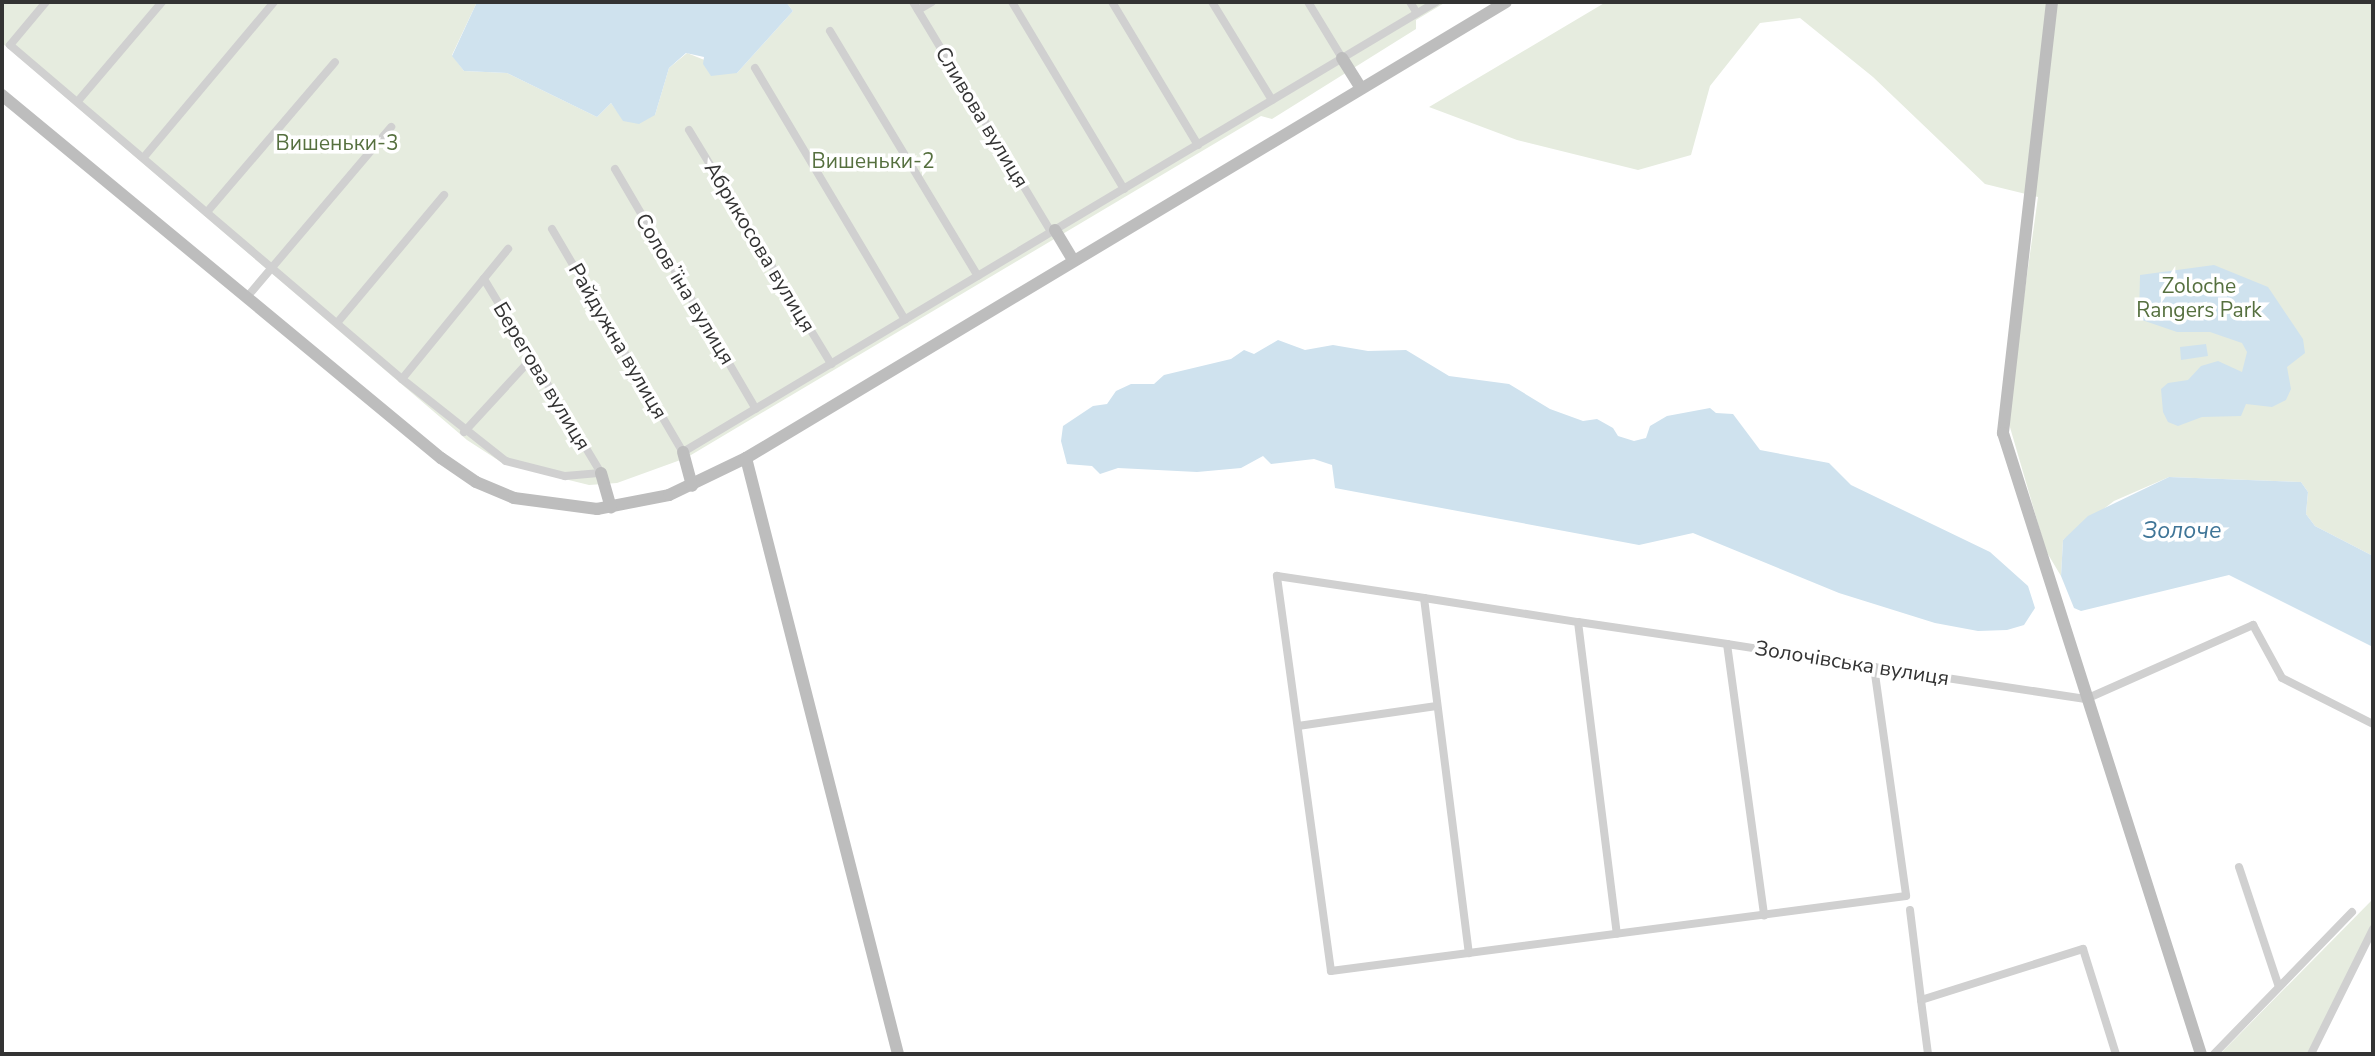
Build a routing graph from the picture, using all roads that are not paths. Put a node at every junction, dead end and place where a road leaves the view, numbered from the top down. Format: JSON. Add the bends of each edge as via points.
{"nodes":[{"id":1,"x":46,"y":2,"type":"edge"},
{"id":2,"x":162,"y":2,"type":"edge"},
{"id":3,"x":274,"y":2,"type":"edge"},
{"id":4,"x":913,"y":2,"type":"edge"},
{"id":5,"x":932,"y":2,"type":"edge"},
{"id":6,"x":1012,"y":2,"type":"edge"},
{"id":7,"x":1112,"y":2,"type":"edge"},
{"id":8,"x":1212,"y":2,"type":"edge"},
{"id":9,"x":1308,"y":2,"type":"edge"},
{"id":10,"x":1410,"y":2,"type":"edge"},
{"id":11,"x":1436,"y":2,"type":"edge"},
{"id":12,"x":1506,"y":2,"type":"edge"},
{"id":13,"x":2052,"y":2,"type":"edge"},
{"id":14,"x":918,"y":10,"type":"junction"},
{"id":15,"x":1417,"y":13,"type":"junction"},
{"id":16,"x":830,"y":31,"type":"dead end"},
{"id":17,"x":1342,"y":58,"type":"junction"},
{"id":18,"x":335,"y":62,"type":"dead end"},
{"id":19,"x":755,"y":68,"type":"dead end"},
{"id":20,"x":1361,"y":89,"type":"junction"},
{"id":21,"x":2,"y":95,"type":"edge"},
{"id":22,"x":1272,"y":100,"type":"junction"},
{"id":23,"x":78,"y":102,"type":"junction"},
{"id":24,"x":391,"y":127,"type":"dead end"},
{"id":25,"x":689,"y":130,"type":"dead end"},
{"id":26,"x":1198,"y":145,"type":"junction"},
{"id":27,"x":144,"y":157,"type":"junction"},
{"id":28,"x":614,"y":169,"type":"dead end"},
{"id":29,"x":1124,"y":189,"type":"junction"},
{"id":30,"x":444,"y":195,"type":"dead end"},
{"id":31,"x":207,"y":212,"type":"junction"},
{"id":32,"x":552,"y":229,"type":"dead end"},
{"id":33,"x":1053,"y":231,"type":"junction"},
{"id":34,"x":508,"y":249,"type":"dead end"},
{"id":35,"x":1073,"y":261,"type":"junction"},
{"id":36,"x":272,"y":267,"type":"junction"},
{"id":37,"x":978,"y":276,"type":"junction"},
{"id":38,"x":484,"y":279,"type":"junction"},
{"id":39,"x":247,"y":297,"type":"junction"},
{"id":40,"x":905,"y":320,"type":"junction"},
{"id":41,"x":337,"y":324,"type":"junction"},
{"id":42,"x":532,"y":358,"type":"junction"},
{"id":43,"x":831,"y":364,"type":"junction"},
{"id":44,"x":402,"y":379,"type":"junction"},
{"id":45,"x":756,"y":409,"type":"junction"},
{"id":46,"x":464,"y":432,"type":"junction"},
{"id":47,"x":683,"y":452,"type":"junction"},
{"id":48,"x":746,"y":458,"type":"junction"},
{"id":49,"x":601,"y":473,"type":"junction"},
{"id":50,"x":692,"y":486,"type":"junction"},
{"id":51,"x":611,"y":508,"type":"junction"},
{"id":52,"x":1424,"y":598,"type":"junction"},
{"id":53,"x":1578,"y":622,"type":"junction"},
{"id":54,"x":1727,"y":644,"type":"junction"},
{"id":55,"x":1874,"y":667,"type":"junction"},
{"id":56,"x":2086,"y":699,"type":"junction"},
{"id":57,"x":1437,"y":706,"type":"junction"},
{"id":58,"x":2373,"y":724,"type":"edge"},
{"id":59,"x":1298,"y":726,"type":"junction"},
{"id":60,"x":2239,"y":867,"type":"dead end"},
{"id":61,"x":1910,"y":910,"type":"dead end"},
{"id":62,"x":2352,"y":912,"type":"dead end"},
{"id":63,"x":1764,"y":915,"type":"junction"},
{"id":64,"x":2373,"y":929,"type":"edge"},
{"id":65,"x":1617,"y":934,"type":"junction"},
{"id":66,"x":1468,"y":953,"type":"junction"},
{"id":67,"x":2279,"y":987,"type":"junction"},
{"id":68,"x":1921,"y":1000,"type":"junction"},
{"id":69,"x":898,"y":1054,"type":"edge"},
{"id":70,"x":1928,"y":1054,"type":"edge"},
{"id":71,"x":2116,"y":1054,"type":"edge"},
{"id":72,"x":2201,"y":1054,"type":"edge"},
{"id":73,"x":2214,"y":1054,"type":"edge"},
{"id":74,"x":2311,"y":1054,"type":"edge"}],
"edges":[{"from":1,"to":23,"type":"street","via":[[10,45]]},
{"from":2,"to":23,"type":"street"},
{"from":3,"to":27,"type":"street"},
{"from":4,"to":14,"type":"street","name":"Сливова вулиця"},
{"from":5,"to":14,"type":"street"},
{"from":6,"to":29,"type":"street"},
{"from":7,"to":26,"type":"street"},
{"from":8,"to":22,"type":"street"},
{"from":9,"to":17,"type":"street"},
{"from":10,"to":15,"type":"street"},
{"from":11,"to":15,"type":"street"},
{"from":12,"to":20,"type":"street"},
{"from":13,"to":56,"type":"street","via":[[2003,433]]},
{"from":14,"to":33,"type":"street","name":"Сливова вулиця"},
{"from":15,"to":17,"type":"street"},
{"from":16,"to":37,"type":"street"},
{"from":17,"to":20,"type":"street"},
{"from":17,"to":22,"type":"street"},
{"from":18,"to":31,"type":"street"},
{"from":19,"to":40,"type":"street"},
{"from":20,"to":35,"type":"street"},
{"from":21,"to":39,"type":"street"},
{"from":22,"to":26,"type":"street"},
{"from":23,"to":27,"type":"street"},
{"from":24,"to":36,"type":"street"},
{"from":25,"to":43,"type":"street","name":"Абрикосова вулиця"},
{"from":26,"to":29,"type":"street"},
{"from":27,"to":31,"type":"street"},
{"from":28,"to":45,"type":"street","name":"Соловʼїна вулиця"},
{"from":29,"to":33,"type":"street"},
{"from":30,"to":41,"type":"street"},
{"from":31,"to":36,"type":"street"},
{"from":32,"to":47,"type":"street","name":"Райдужна вулиця"},
{"from":33,"to":35,"type":"street"},
{"from":33,"to":37,"type":"street"},
{"from":34,"to":38,"type":"street"},
{"from":35,"to":48,"type":"street"},
{"from":36,"to":39,"type":"street"},
{"from":36,"to":41,"type":"street"},
{"from":37,"to":40,"type":"street"},
{"from":38,"to":42,"type":"street","name":"Берегова вулиця"},
{"from":38,"to":44,"type":"street"},
{"from":39,"to":51,"type":"street","via":[[476,482],[514,498],[559,507]]},
{"from":40,"to":43,"type":"street"},
{"from":41,"to":44,"type":"street"},
{"from":42,"to":46,"type":"street"},
{"from":42,"to":49,"type":"street","name":"Берегова вулиця"},
{"from":43,"to":45,"type":"street"},
{"from":44,"to":46,"type":"street"},
{"from":45,"to":47,"type":"street"},
{"from":46,"to":49,"type":"street","via":[[506,461],[540,472],[565,476]]},
{"from":47,"to":50,"type":"street"},
{"from":48,"to":50,"type":"street"},
{"from":48,"to":69,"type":"street"},
{"from":49,"to":51,"type":"street"},
{"from":50,"to":51,"type":"street","via":[[652,501]]},
{"from":52,"to":53,"type":"street","name":"Золочівська вулиця"},
{"from":52,"to":57,"type":"street"},
{"from":52,"to":59,"type":"street","name":"Золочівська вулиця","via":[[1277,576]]},
{"from":53,"to":54,"type":"street","name":"Золочівська вулиця"},
{"from":53,"to":65,"type":"street"},
{"from":54,"to":55,"type":"street","name":"Золочівська вулиця"},
{"from":54,"to":63,"type":"street"},
{"from":55,"to":56,"type":"street","name":"Золочівська вулиця"},
{"from":55,"to":63,"type":"street","via":[[1906,897]]},
{"from":56,"to":58,"type":"street","via":[[2253,625],[2281,678]]},
{"from":56,"to":72,"type":"street"},
{"from":57,"to":59,"type":"street"},
{"from":57,"to":66,"type":"street"},
{"from":59,"to":66,"type":"street","via":[[1331,971]]},
{"from":60,"to":67,"type":"street"},
{"from":61,"to":68,"type":"street"},
{"from":62,"to":67,"type":"street"},
{"from":63,"to":65,"type":"street"},
{"from":64,"to":74,"type":"street"},
{"from":65,"to":66,"type":"street"},
{"from":67,"to":73,"type":"street"},
{"from":68,"to":70,"type":"street"},
{"from":68,"to":71,"type":"street","via":[[2083,949]]}]}
